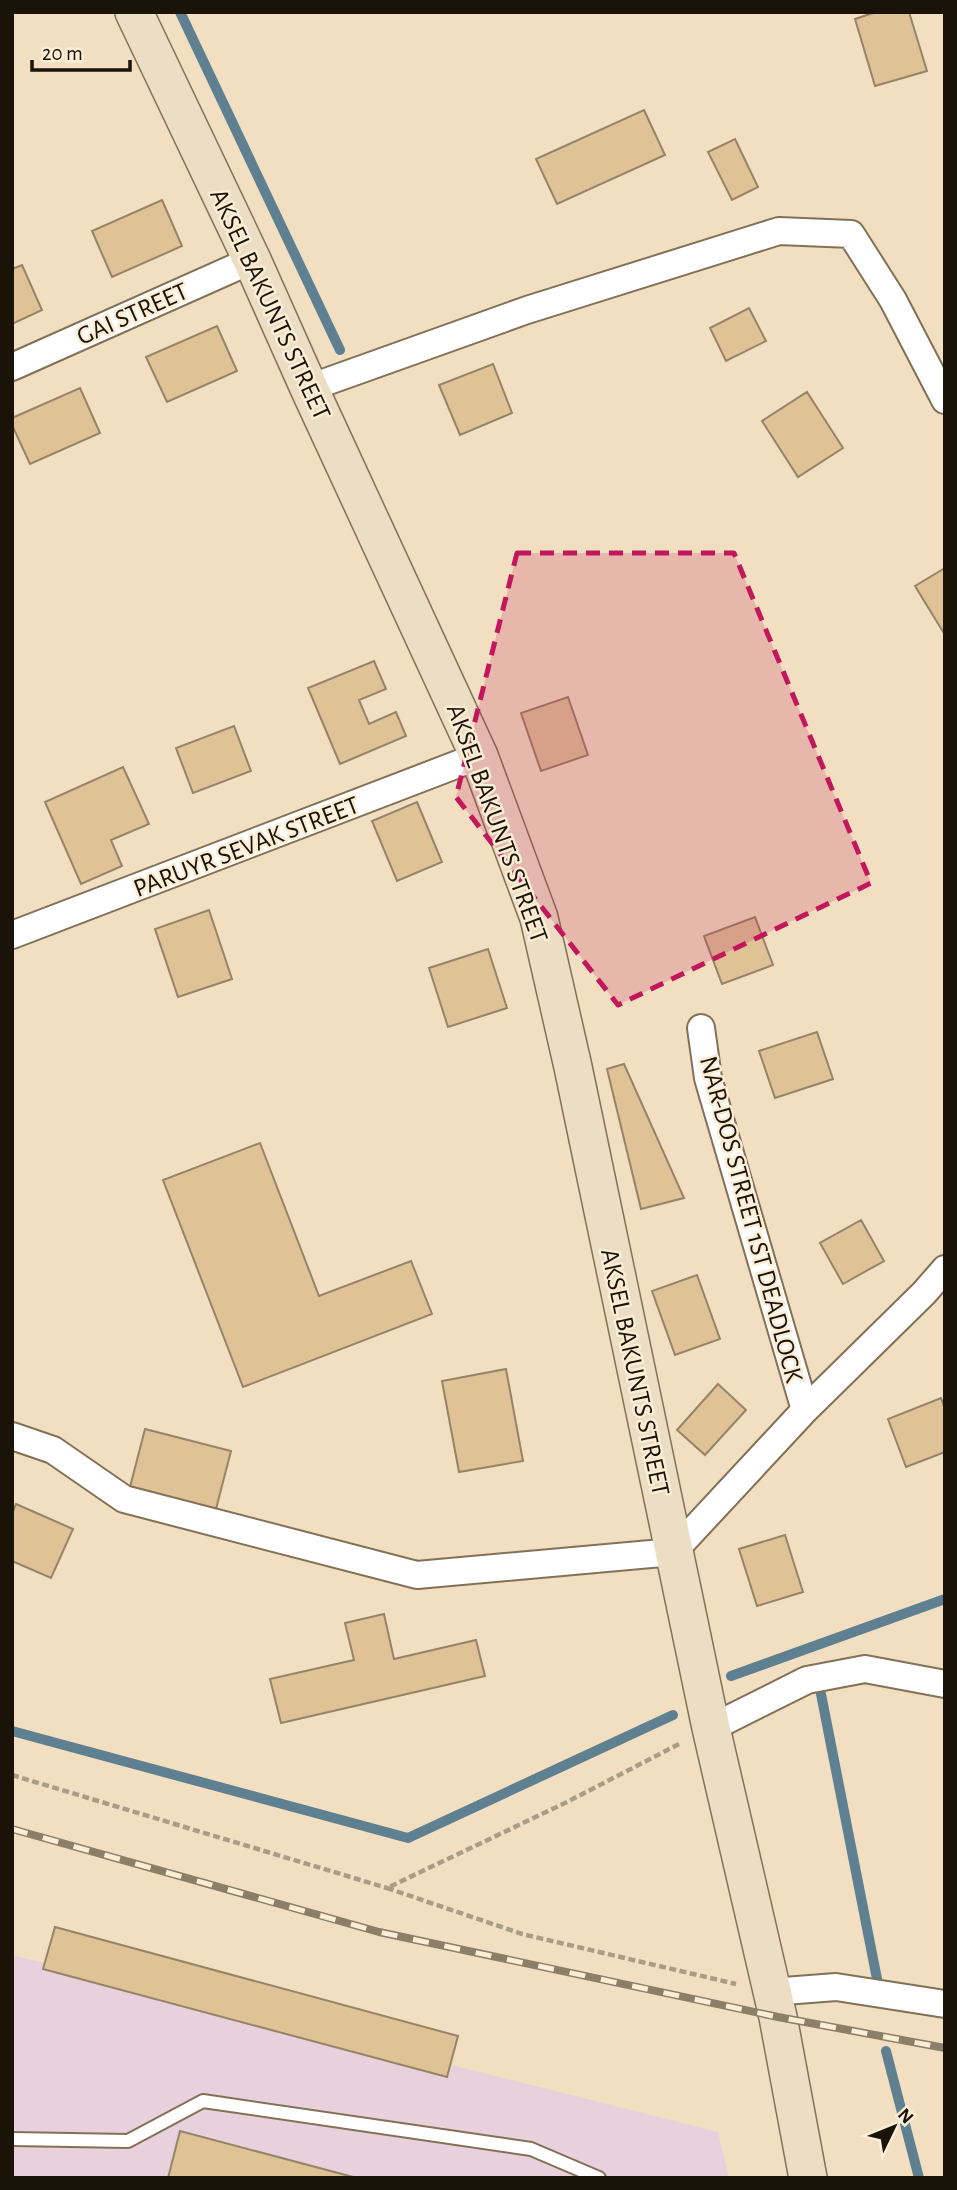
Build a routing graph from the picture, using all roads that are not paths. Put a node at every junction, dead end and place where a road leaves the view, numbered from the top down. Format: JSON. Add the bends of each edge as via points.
{"nodes":[{"id":1,"x":134,"y":12,"type":"edge"},
{"id":2,"x":252,"y":260,"type":"junction"},
{"id":3,"x":12,"y":367,"type":"edge"},
{"id":4,"x":309,"y":388,"type":"junction"},
{"id":5,"x":945,"y":400,"type":"edge"},
{"id":6,"x":479,"y":757,"type":"junction"},
{"id":7,"x":12,"y":935,"type":"edge"},
{"id":8,"x":701,"y":1028,"type":"dead end"},
{"id":9,"x":945,"y":1269,"type":"edge"},
{"id":10,"x":805,"y":1410,"type":"junction"},
{"id":11,"x":12,"y":1436,"type":"edge"},
{"id":12,"x":673,"y":1552,"type":"junction"},
{"id":13,"x":945,"y":1684,"type":"edge"},
{"id":14,"x":711,"y":1728,"type":"junction"},
{"id":15,"x":771,"y":1992,"type":"junction"},
{"id":16,"x":945,"y":2004,"type":"edge"},
{"id":17,"x":12,"y":2139,"type":"edge"},
{"id":18,"x":599,"y":2178,"type":"edge"},
{"id":19,"x":808,"y":2178,"type":"edge"}],
"edges":[{"from":1,"to":2,"type":"main road","name":"AKSEL BAKUNTS STREET"},
{"from":2,"to":3,"type":"street","name":"GAI STREET"},
{"from":2,"to":4,"type":"main road","name":"AKSEL BAKUNTS STREET"},
{"from":4,"to":5,"type":"street","via":[[527,310],[779,231],[851,234],[893,300]]},
{"from":4,"to":6,"type":"main road","name":"AKSEL BAKUNTS STREET"},
{"from":6,"to":7,"type":"street","name":"PARUYR SEVAK STREET"},
{"from":6,"to":12,"type":"main road","name":"AKSEL BAKUNTS STREET","via":[[539,918]]},
{"from":8,"to":10,"type":"street","name":"NAR-DOS STREET 1ST DEADLOCK","via":[[708,1078]]},
{"from":9,"to":10,"type":"street"},
{"from":10,"to":12,"type":"street"},
{"from":11,"to":12,"type":"street","via":[[52,1450],[124,1499],[417,1575]]},
{"from":12,"to":14,"type":"main road","name":"AKSEL BAKUNTS STREET"},
{"from":13,"to":14,"type":"street","via":[[864,1669],[807,1680]]},
{"from":14,"to":15,"type":"main road","name":"AKSEL BAKUNTS STREET"},
{"from":15,"to":16,"type":"street","via":[[836,1987]]},
{"from":15,"to":19,"type":"main road","name":"AKSEL BAKUNTS STREET"},
{"from":17,"to":18,"type":"lane","via":[[128,2141],[203,2101],[531,2149]]}]}
